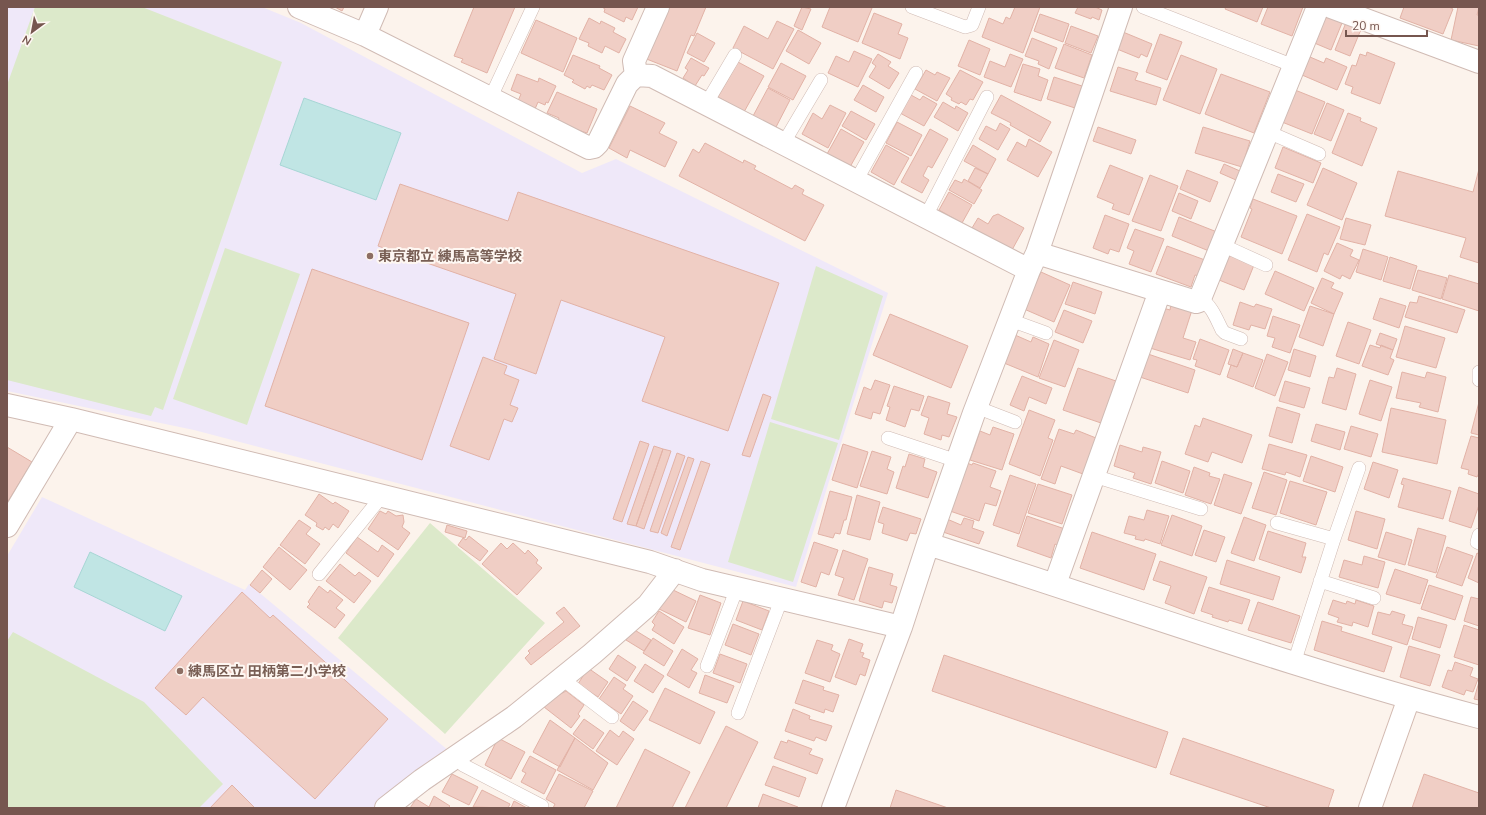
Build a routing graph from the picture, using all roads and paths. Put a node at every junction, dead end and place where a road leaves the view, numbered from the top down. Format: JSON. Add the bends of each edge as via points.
{"nodes":[{"id":1,"x":299,"y":7,"type":"edge"},
{"id":2,"x":377,"y":7,"type":"edge"},
{"id":3,"x":533,"y":7,"type":"edge"},
{"id":4,"x":658,"y":7,"type":"edge"},
{"id":5,"x":912,"y":7,"type":"edge"},
{"id":6,"x":978,"y":7,"type":"edge"},
{"id":7,"x":1121,"y":7,"type":"edge"},
{"id":8,"x":1143,"y":7,"type":"edge"},
{"id":9,"x":1318,"y":7,"type":"edge"},
{"id":10,"x":1331,"y":7,"type":"edge"},
{"id":11,"x":364,"y":35,"type":"junction"},
{"id":12,"x":735,"y":55,"type":"dead end"},
{"id":13,"x":1479,"y":62,"type":"edge"},
{"id":14,"x":1294,"y":66,"type":"junction"},
{"id":15,"x":916,"y":73,"type":"dead end"},
{"id":16,"x":636,"y":75,"type":"junction"},
{"id":17,"x":821,"y":80,"type":"dead end"},
{"id":18,"x":988,"y":97,"type":"dead end"},
{"id":19,"x":490,"y":99,"type":"junction"},
{"id":20,"x":706,"y":104,"type":"junction"},
{"id":21,"x":1268,"y":132,"type":"junction"},
{"id":22,"x":783,"y":144,"type":"junction"},
{"id":23,"x":1319,"y":154,"type":"dead end"},
{"id":24,"x":856,"y":181,"type":"junction"},
{"id":25,"x":926,"y":216,"type":"junction"},
{"id":26,"x":1222,"y":245,"type":"junction"},
{"id":27,"x":1033,"y":262,"type":"junction"},
{"id":28,"x":1266,"y":264,"type":"dead end"},
{"id":29,"x":1160,"y":291,"type":"junction"},
{"id":30,"x":1200,"y":298,"type":"junction"},
{"id":31,"x":1010,"y":320,"type":"junction"},
{"id":32,"x":1046,"y":333,"type":"dead end"},
{"id":33,"x":1241,"y":339,"type":"dead end"},
{"id":34,"x":1479,"y":372,"type":"edge"},
{"id":35,"x":1479,"y":380,"type":"edge"},
{"id":36,"x":7,"y":405,"type":"edge"},
{"id":37,"x":976,"y":407,"type":"junction"},
{"id":38,"x":71,"y":419,"type":"junction"},
{"id":39,"x":1015,"y":422,"type":"dead end"},
{"id":40,"x":888,"y":438,"type":"dead end"},
{"id":41,"x":957,"y":461,"type":"junction"},
{"id":42,"x":1360,"y":468,"type":"dead end"},
{"id":43,"x":1094,"y":476,"type":"junction"},
{"id":44,"x":382,"y":496,"type":"junction"},
{"id":45,"x":1201,"y":509,"type":"dead end"},
{"id":46,"x":1277,"y":522,"type":"dead end"},
{"id":47,"x":7,"y":526,"type":"edge"},
{"id":48,"x":1479,"y":534,"type":"edge"},
{"id":49,"x":1334,"y":539,"type":"junction"},
{"id":50,"x":1479,"y":543,"type":"edge"},
{"id":51,"x":928,"y":544,"type":"junction"},
{"id":52,"x":675,"y":570,"type":"junction"},
{"id":53,"x":319,"y":574,"type":"dead end"},
{"id":54,"x":1320,"y":581,"type":"junction"},
{"id":55,"x":1055,"y":584,"type":"junction"},
{"id":56,"x":737,"y":588,"type":"junction"},
{"id":57,"x":781,"y":598,"type":"junction"},
{"id":58,"x":1374,"y":598,"type":"dead end"},
{"id":59,"x":901,"y":627,"type":"junction"},
{"id":60,"x":1294,"y":663,"type":"junction"},
{"id":61,"x":707,"y":666,"type":"dead end"},
{"id":62,"x":563,"y":678,"type":"junction"},
{"id":63,"x":1409,"y":698,"type":"junction"},
{"id":64,"x":738,"y":713,"type":"dead end"},
{"id":65,"x":1479,"y":716,"type":"edge"},
{"id":66,"x":612,"y":717,"type":"dead end"},
{"id":67,"x":457,"y":756,"type":"junction"},
{"id":68,"x":542,"y":806,"type":"dead end"},
{"id":69,"x":386,"y":808,"type":"edge"},
{"id":70,"x":833,"y":808,"type":"edge"},
{"id":71,"x":1370,"y":808,"type":"edge"}],
"edges":[{"from":1,"to":11,"type":"street"},
{"from":2,"to":11,"type":"street"},
{"from":3,"to":19,"type":"lane"},
{"from":4,"to":16,"type":"street","via":[[634,61]]},
{"from":5,"to":6,"type":"lane","via":[[965,27],[972,25]]},
{"from":7,"to":27,"type":"street"},
{"from":8,"to":14,"type":"lane"},
{"from":9,"to":14,"type":"street"},
{"from":10,"to":13,"type":"street"},
{"from":11,"to":19,"type":"street"},
{"from":12,"to":20,"type":"lane"},
{"from":14,"to":21,"type":"street"},
{"from":15,"to":24,"type":"lane"},
{"from":16,"to":19,"type":"street","via":[[627,84],[598,143],[589,148]]},
{"from":16,"to":20,"type":"street","via":[[652,76]]},
{"from":17,"to":22,"type":"lane"},
{"from":18,"to":25,"type":"lane"},
{"from":20,"to":22,"type":"street"},
{"from":21,"to":23,"type":"lane"},
{"from":21,"to":26,"type":"street"},
{"from":22,"to":24,"type":"street"},
{"from":24,"to":25,"type":"street"},
{"from":25,"to":27,"type":"street"},
{"from":26,"to":28,"type":"lane"},
{"from":26,"to":30,"type":"street"},
{"from":27,"to":29,"type":"street"},
{"from":27,"to":31,"type":"street"},
{"from":29,"to":30,"type":"street","via":[[1196,302]]},
{"from":29,"to":43,"type":"street"},
{"from":30,"to":33,"type":"lane","via":[[1211,308],[1225,333]]},
{"from":31,"to":32,"type":"lane"},
{"from":31,"to":37,"type":"street"},
{"from":34,"to":35,"type":"lane"},
{"from":36,"to":38,"type":"street"},
{"from":37,"to":39,"type":"lane"},
{"from":37,"to":41,"type":"street"},
{"from":38,"to":44,"type":"street"},
{"from":38,"to":47,"type":"street"},
{"from":40,"to":41,"type":"lane"},
{"from":41,"to":51,"type":"street"},
{"from":42,"to":49,"type":"lane"},
{"from":43,"to":45,"type":"lane"},
{"from":43,"to":55,"type":"street"},
{"from":44,"to":52,"type":"street"},
{"from":44,"to":53,"type":"lane"},
{"from":46,"to":49,"type":"lane"},
{"from":48,"to":50,"type":"lane"},
{"from":49,"to":54,"type":"lane"},
{"from":51,"to":55,"type":"street"},
{"from":51,"to":59,"type":"street"},
{"from":52,"to":56,"type":"street","via":[[702,580]]},
{"from":52,"to":62,"type":"street","via":[[648,605]]},
{"from":54,"to":58,"type":"lane"},
{"from":54,"to":60,"type":"lane"},
{"from":55,"to":60,"type":"street"},
{"from":56,"to":57,"type":"street"},
{"from":56,"to":61,"type":"lane"},
{"from":57,"to":59,"type":"street"},
{"from":57,"to":64,"type":"lane"},
{"from":59,"to":70,"type":"street"},
{"from":60,"to":63,"type":"street"},
{"from":62,"to":66,"type":"lane"},
{"from":62,"to":67,"type":"street","via":[[514,718]]},
{"from":63,"to":65,"type":"street"},
{"from":63,"to":71,"type":"street"},
{"from":67,"to":68,"type":"lane","via":[[463,764]]},
{"from":67,"to":69,"type":"street"}]}
